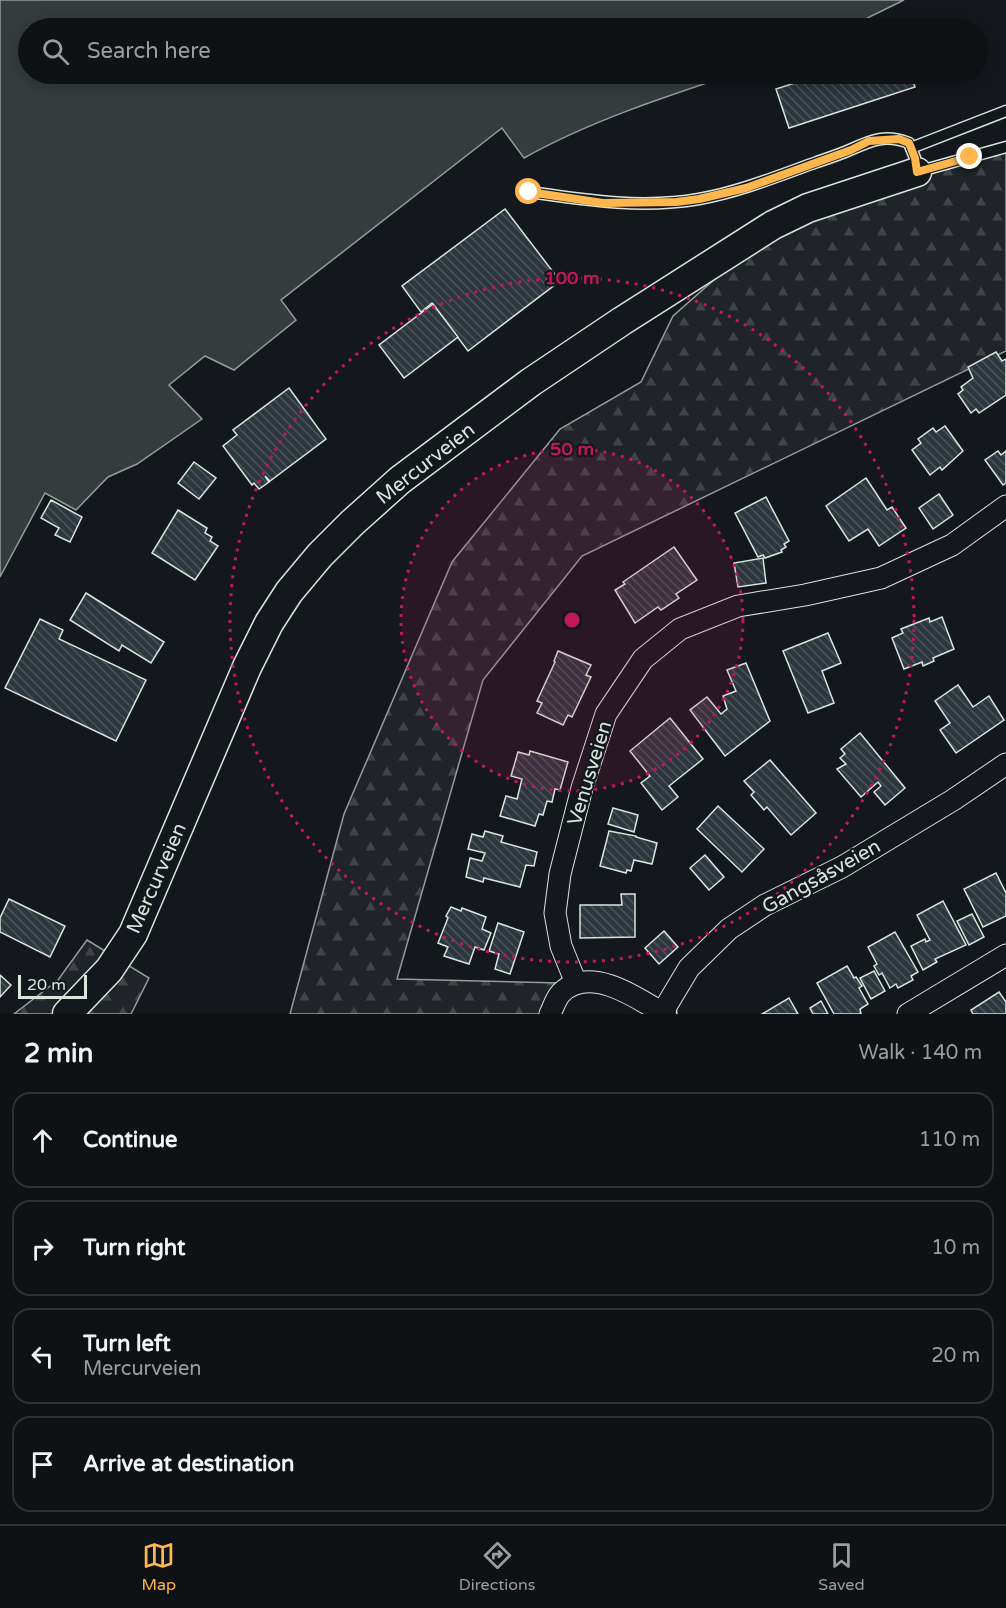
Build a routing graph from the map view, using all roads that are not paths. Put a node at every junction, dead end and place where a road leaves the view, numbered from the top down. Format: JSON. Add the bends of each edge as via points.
{"nodes":[{"id":1,"x":1006,"y":111,"type":"edge"},
{"id":2,"x":1006,"y":147,"type":"edge"},
{"id":3,"x":914,"y":160,"type":"junction"},
{"id":4,"x":529,"y":192,"type":"dead end"},
{"id":5,"x":1006,"y":506,"type":"edge"},
{"id":6,"x":1006,"y":764,"type":"edge"},
{"id":7,"x":1006,"y":955,"type":"edge"},
{"id":8,"x":576,"y":983,"type":"junction"},
{"id":9,"x":67,"y":1014,"type":"edge"},
{"id":10,"x":550,"y":1014,"type":"edge"},
{"id":11,"x":664,"y":1014,"type":"edge"},
{"id":12,"x":908,"y":1014,"type":"edge"}],
"edges":[{"from":1,"to":3,"type":"lane"},
{"from":2,"to":3,"type":"lane","name":"Mercurveien"},
{"from":3,"to":4,"type":"lane","via":[[909,143],[899,139],[869,141],[746,188],[699,199],[603,203]]},
{"from":3,"to":9,"type":"main road","name":"Mercurveien","via":[[773,225],[622,321],[531,382],[400,480],[352,523],[289,592],[269,623],[133,934],[109,970]]},
{"from":5,"to":8,"type":"street","name":"Venusveien","via":[[952,545],[881,578],[738,606],[680,629],[643,659],[606,714],[582,788],[561,874],[555,913],[561,946]]},
{"from":6,"to":11,"type":"street","name":"Gangsåsveien","via":[[842,867],[765,905],[729,928],[689,968]]},
{"from":7,"to":12,"type":"street"},
{"from":8,"to":10,"type":"street","via":[[560,994]]},
{"from":8,"to":11,"type":"street","via":[[593,981],[634,995]]}]}
